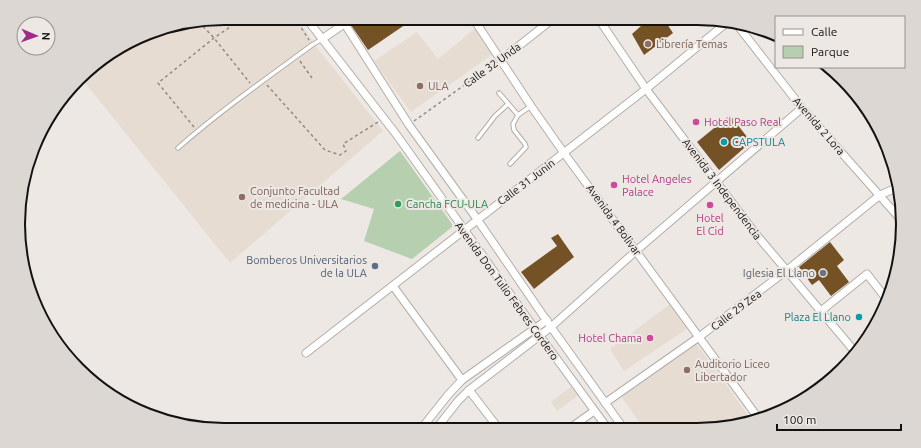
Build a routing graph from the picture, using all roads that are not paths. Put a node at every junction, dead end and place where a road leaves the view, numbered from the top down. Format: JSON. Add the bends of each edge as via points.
{"nodes":[{"id":1,"x":311,"y":25,"type":"edge"},
{"id":2,"x":335,"y":25,"type":"edge"},
{"id":3,"x":340,"y":25,"type":"edge"},
{"id":4,"x":346,"y":25,"type":"edge"},
{"id":5,"x":478,"y":25,"type":"edge"},
{"id":6,"x":545,"y":25,"type":"edge"},
{"id":7,"x":603,"y":25,"type":"edge"},
{"id":8,"x":722,"y":27,"type":"edge"},
{"id":9,"x":338,"y":29,"type":"junction"},
{"id":10,"x":741,"y":30,"type":"edge"},
{"id":11,"x":322,"y":39,"type":"junction"},
{"id":12,"x":501,"y":60,"type":"junction"},
{"id":13,"x":646,"y":89,"type":"junction"},
{"id":14,"x":499,"y":93,"type":"dead end"},
{"id":15,"x":508,"y":104,"type":"junction"},
{"id":16,"x":531,"y":106,"type":"junction"},
{"id":17,"x":802,"y":108,"type":"junction"},
{"id":18,"x":518,"y":115,"type":"junction"},
{"id":19,"x":478,"y":138,"type":"dead end"},
{"id":20,"x":178,"y":148,"type":"dead end"},
{"id":21,"x":564,"y":153,"type":"junction"},
{"id":22,"x":510,"y":164,"type":"dead end"},
{"id":23,"x":716,"y":182,"type":"junction"},
{"id":24,"x":893,"y":189,"type":"edge"},
{"id":25,"x":880,"y":195,"type":"junction"},
{"id":26,"x":896,"y":212,"type":"edge"},
{"id":27,"x":477,"y":219,"type":"junction"},
{"id":28,"x":464,"y":230,"type":"junction"},
{"id":29,"x":637,"y":250,"type":"junction"},
{"id":30,"x":786,"y":271,"type":"junction"},
{"id":31,"x":393,"y":286,"type":"junction"},
{"id":32,"x":883,"y":294,"type":"edge"},
{"id":33,"x":821,"y":311,"type":"junction"},
{"id":34,"x":547,"y":320,"type":"junction"},
{"id":35,"x":551,"y":327,"type":"junction"},
{"id":36,"x":535,"y":329,"type":"junction"},
{"id":37,"x":540,"y":336,"type":"junction"},
{"id":38,"x":700,"y":337,"type":"junction"},
{"id":39,"x":852,"y":348,"type":"edge"},
{"id":40,"x":306,"y":353,"type":"dead end"},
{"id":41,"x":462,"y":380,"type":"junction"},
{"id":42,"x":469,"y":390,"type":"junction"},
{"id":43,"x":605,"y":403,"type":"junction"},
{"id":44,"x":594,"y":411,"type":"junction"},
{"id":45,"x":755,"y":414,"type":"edge"},
{"id":46,"x":426,"y":423,"type":"edge"},
{"id":47,"x":441,"y":423,"type":"edge"},
{"id":48,"x":494,"y":423,"type":"edge"},
{"id":49,"x":577,"y":423,"type":"edge"},
{"id":50,"x":603,"y":423,"type":"edge"},
{"id":51,"x":620,"y":423,"type":"edge"}],
"edges":[{"from":1,"to":11,"type":"street","name":"Avenida Don Tulio Febres Cordero"},
{"from":2,"to":9,"type":"lane"},
{"from":3,"to":9,"type":"street"},
{"from":4,"to":27,"type":"street","name":"Avenida Don Tulio Febres Cordero","via":[[409,125]]},
{"from":5,"to":12,"type":"street","name":"Avenida 4 Bolivar"},
{"from":6,"to":12,"type":"street","name":"Calle 32 Unda"},
{"from":7,"to":13,"type":"street","name":"Avenida 3 Independencia"},
{"from":8,"to":13,"type":"street","name":"Calle 31 Junin"},
{"from":9,"to":11,"type":"street"},
{"from":10,"to":17,"type":"street","name":"Avenida 2 Lora"},
{"from":11,"to":20,"type":"lane","via":[[263,81]]},
{"from":11,"to":28,"type":"street","name":"Avenida Don Tulio Febres Cordero","via":[[396,134]]},
{"from":12,"to":16,"type":"street","name":"Avenida 4 Bolivar"},
{"from":13,"to":21,"type":"street","name":"Calle 31 Junin"},
{"from":13,"to":23,"type":"street","name":"Avenida 3 Independencia"},
{"from":14,"to":15,"type":"lane"},
{"from":15,"to":18,"type":"lane"},
{"from":15,"to":19,"type":"lane"},
{"from":16,"to":18,"type":"lane"},
{"from":16,"to":21,"type":"street","name":"Avenida 4 Bolivar"},
{"from":17,"to":23,"type":"street"},
{"from":17,"to":25,"type":"street","name":"Avenida 2 Lora"},
{"from":18,"to":22,"type":"lane","via":[[513,124],[514,130],[526,147]]},
{"from":21,"to":27,"type":"street","name":"Calle 31 Junin"},
{"from":21,"to":29,"type":"street","name":"Avenida 4 Bolivar"},
{"from":23,"to":29,"type":"street"},
{"from":23,"to":30,"type":"street","name":"Avenida 3 Independencia"},
{"from":24,"to":25,"type":"street","name":"Calle 29 Zea"},
{"from":25,"to":26,"type":"street","name":"Avenida 2 Lora"},
{"from":25,"to":30,"type":"street","name":"Calle 29 Zea"},
{"from":27,"to":28,"type":"street","name":"Calle 31 Junin"},
{"from":27,"to":34,"type":"street","name":"Avenida Don Tulio Febres Cordero"},
{"from":28,"to":31,"type":"street","name":"Calle 31 Junin"},
{"from":28,"to":36,"type":"street","name":"Avenida Don Tulio Febres Cordero"},
{"from":29,"to":35,"type":"street"},
{"from":29,"to":38,"type":"street","name":"Avenida 4 Bolivar"},
{"from":30,"to":33,"type":"street","name":"Avenida 3 Independencia"},
{"from":30,"to":38,"type":"street","name":"Calle 29 Zea"},
{"from":31,"to":40,"type":"street","name":"Calle 31 Junin"},
{"from":31,"to":41,"type":"street"},
{"from":32,"to":33,"type":"street","via":[[867,274]]},
{"from":33,"to":39,"type":"street","name":"Avenida 3 Independencia"},
{"from":34,"to":35,"type":"street","name":"Avenida Don Tulio Febres Cordero"},
{"from":34,"to":36,"type":"street"},
{"from":35,"to":37,"type":"street"},
{"from":35,"to":43,"type":"street","name":"Avenida Don Tulio Febres Cordero"},
{"from":36,"to":37,"type":"street","name":"Avenida Don Tulio Febres Cordero"},
{"from":36,"to":41,"type":"street"},
{"from":37,"to":42,"type":"street"},
{"from":37,"to":44,"type":"street","name":"Avenida Don Tulio Febres Cordero"},
{"from":38,"to":43,"type":"street","name":"Calle 29 Zea"},
{"from":38,"to":45,"type":"street","name":"Avenida 4 Bolivar"},
{"from":41,"to":46,"type":"street"},
{"from":42,"to":47,"type":"street"},
{"from":42,"to":48,"type":"street"},
{"from":43,"to":51,"type":"street","name":"Avenida Don Tulio Febres Cordero"},
{"from":44,"to":49,"type":"street"},
{"from":44,"to":50,"type":"street","name":"Avenida Don Tulio Febres Cordero"}]}
